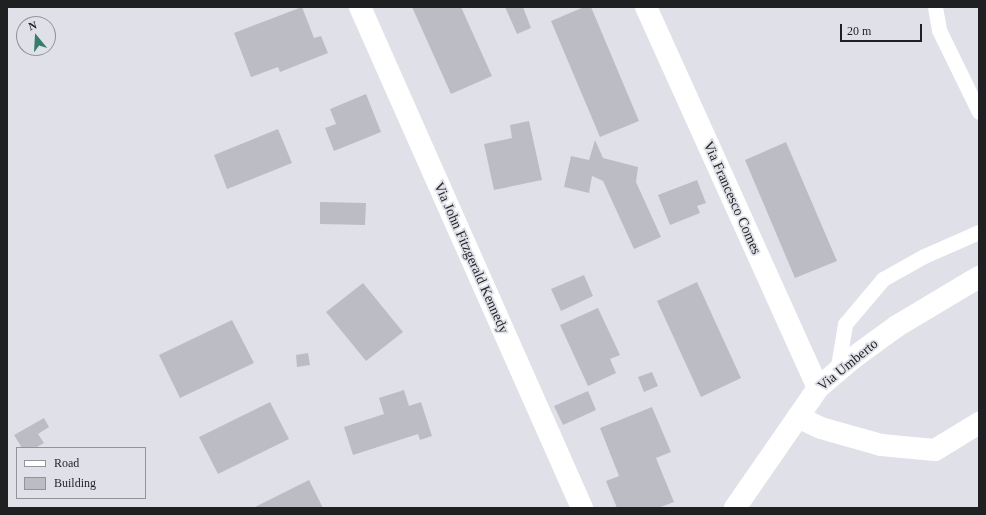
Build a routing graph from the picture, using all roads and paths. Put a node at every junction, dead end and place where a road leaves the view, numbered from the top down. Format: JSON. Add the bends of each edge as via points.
{"nodes":[{"id":1,"x":360,"y":7,"type":"edge"},
{"id":2,"x":646,"y":7,"type":"edge"},
{"id":3,"x":935,"y":7,"type":"edge"},
{"id":4,"x":979,"y":112,"type":"edge"},
{"id":5,"x":979,"y":232,"type":"edge"},
{"id":6,"x":979,"y":277,"type":"edge"},
{"id":7,"x":837,"y":372,"type":"junction"},
{"id":8,"x":818,"y":388,"type":"junction"},
{"id":9,"x":798,"y":417,"type":"junction"},
{"id":10,"x":979,"y":423,"type":"edge"},
{"id":11,"x":582,"y":508,"type":"edge"},
{"id":12,"x":735,"y":508,"type":"edge"}],
"edges":[{"from":1,"to":11,"type":"street","name":"Via John Fitzgerald Kennedy"},
{"from":2,"to":8,"type":"street","name":"Via Francesco Comes"},
{"from":3,"to":4,"type":"lane","via":[[939,30]]},
{"from":5,"to":7,"type":"lane","via":[[924,256],[883,279],[845,324]]},
{"from":6,"to":7,"type":"street","name":"Via Umberto","via":[[897,326]]},
{"from":7,"to":8,"type":"street","name":"Via Umberto"},
{"from":8,"to":9,"type":"street","name":"Via Umberto"},
{"from":9,"to":10,"type":"street","via":[[821,428],[881,445],[935,450]]},
{"from":9,"to":12,"type":"street","name":"Via Umberto"}]}
